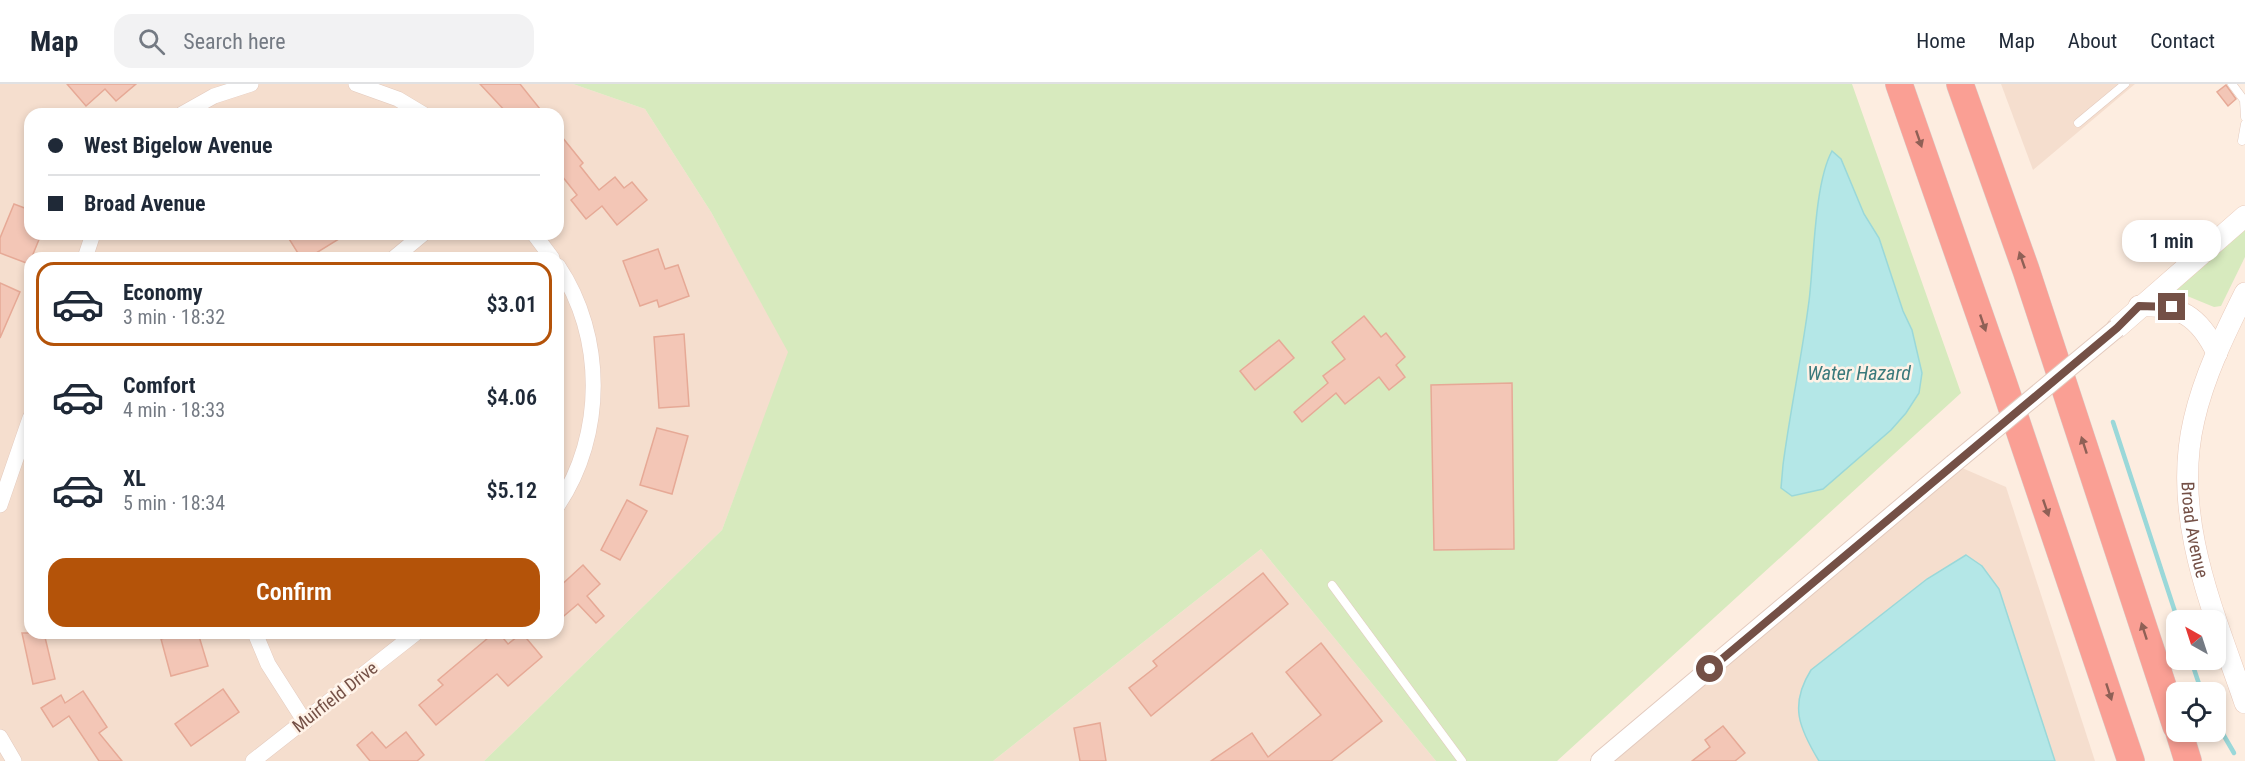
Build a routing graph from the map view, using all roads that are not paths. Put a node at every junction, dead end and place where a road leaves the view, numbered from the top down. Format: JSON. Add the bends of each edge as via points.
{"nodes":[{"id":1,"x":251,"y":84,"type":"edge"},
{"id":2,"x":356,"y":84,"type":"edge"},
{"id":3,"x":1899,"y":84,"type":"edge"},
{"id":4,"x":1960,"y":84,"type":"edge"},
{"id":5,"x":2125,"y":84,"type":"edge"},
{"id":6,"x":2232,"y":84,"type":"edge"},
{"id":7,"x":193,"y":108,"type":"edge"},
{"id":8,"x":413,"y":108,"type":"edge"},
{"id":9,"x":2245,"y":117,"type":"edge"},
{"id":10,"x":2078,"y":123,"type":"dead end"},
{"id":11,"x":2245,"y":124,"type":"edge"},
{"id":12,"x":2241,"y":141,"type":"dead end"},
{"id":13,"x":2245,"y":216,"type":"edge"},
{"id":14,"x":416,"y":240,"type":"edge"},
{"id":15,"x":401,"y":252,"type":"edge"},
{"id":16,"x":564,"y":278,"type":"edge"},
{"id":17,"x":2245,"y":293,"type":"edge"},
{"id":18,"x":2139,"y":306,"type":"junction"},
{"id":19,"x":2117,"y":328,"type":"joint"},
{"id":20,"x":2217,"y":353,"type":"junction"},
{"id":21,"x":24,"y":435,"type":"edge"},
{"id":22,"x":564,"y":493,"type":"edge"},
{"id":23,"x":0,"y":505,"type":"edge"},
{"id":24,"x":1332,"y":585,"type":"dead end"},
{"id":25,"x":258,"y":639,"type":"edge"},
{"id":26,"x":409,"y":639,"type":"edge"},
{"id":27,"x":2166,"y":696,"type":"edge"},
{"id":28,"x":2245,"y":703,"type":"edge"},
{"id":29,"x":305,"y":722,"type":"junction"},
{"id":30,"x":0,"y":737,"type":"edge"},
{"id":31,"x":2182,"y":742,"type":"edge"},
{"id":32,"x":14,"y":761,"type":"edge"},
{"id":33,"x":253,"y":761,"type":"edge"},
{"id":34,"x":1462,"y":761,"type":"edge"},
{"id":35,"x":1600,"y":761,"type":"edge"},
{"id":36,"x":2132,"y":761,"type":"edge"},
{"id":37,"x":2188,"y":761,"type":"edge"}],
"edges":[{"from":1,"to":7,"type":"street"},
{"from":2,"to":8,"type":"street"},
{"from":3,"to":36,"type":"highway","one_way":true},
{"from":27,"to":4,"type":"highway","one_way":true,"via":[[2026,270]]},
{"from":5,"to":10,"type":"lane"},
{"from":6,"to":9,"type":"lane","via":[[2244,100]]},
{"from":11,"to":12,"type":"lane"},
{"from":13,"to":18,"type":"main road"},
{"from":14,"to":15,"type":"street"},
{"from":16,"to":22,"type":"street","via":[[589,339],[594,387],[581,458]]},
{"from":17,"to":20,"type":"main road","name":"Broad Avenue"},
{"from":18,"to":19,"type":"main road"},
{"from":18,"to":20,"type":"main road","via":[[2172,307],[2184,313],[2204,330]]},
{"from":19,"to":35,"type":"street","bridge":true},
{"from":20,"to":28,"type":"main road","name":"Broad Avenue","via":[[2194,420],[2187,466],[2187,502],[2198,560]]},
{"from":21,"to":23,"type":"street"},
{"from":24,"to":34,"type":"lane"},
{"from":25,"to":29,"type":"street","via":[[268,664]]},
{"from":26,"to":29,"type":"street","name":"Muirfield Drive"},
{"from":29,"to":33,"type":"street","name":"Muirfield Drive"},
{"from":30,"to":32,"type":"street"},
{"from":31,"to":37,"type":"highway"}]}
